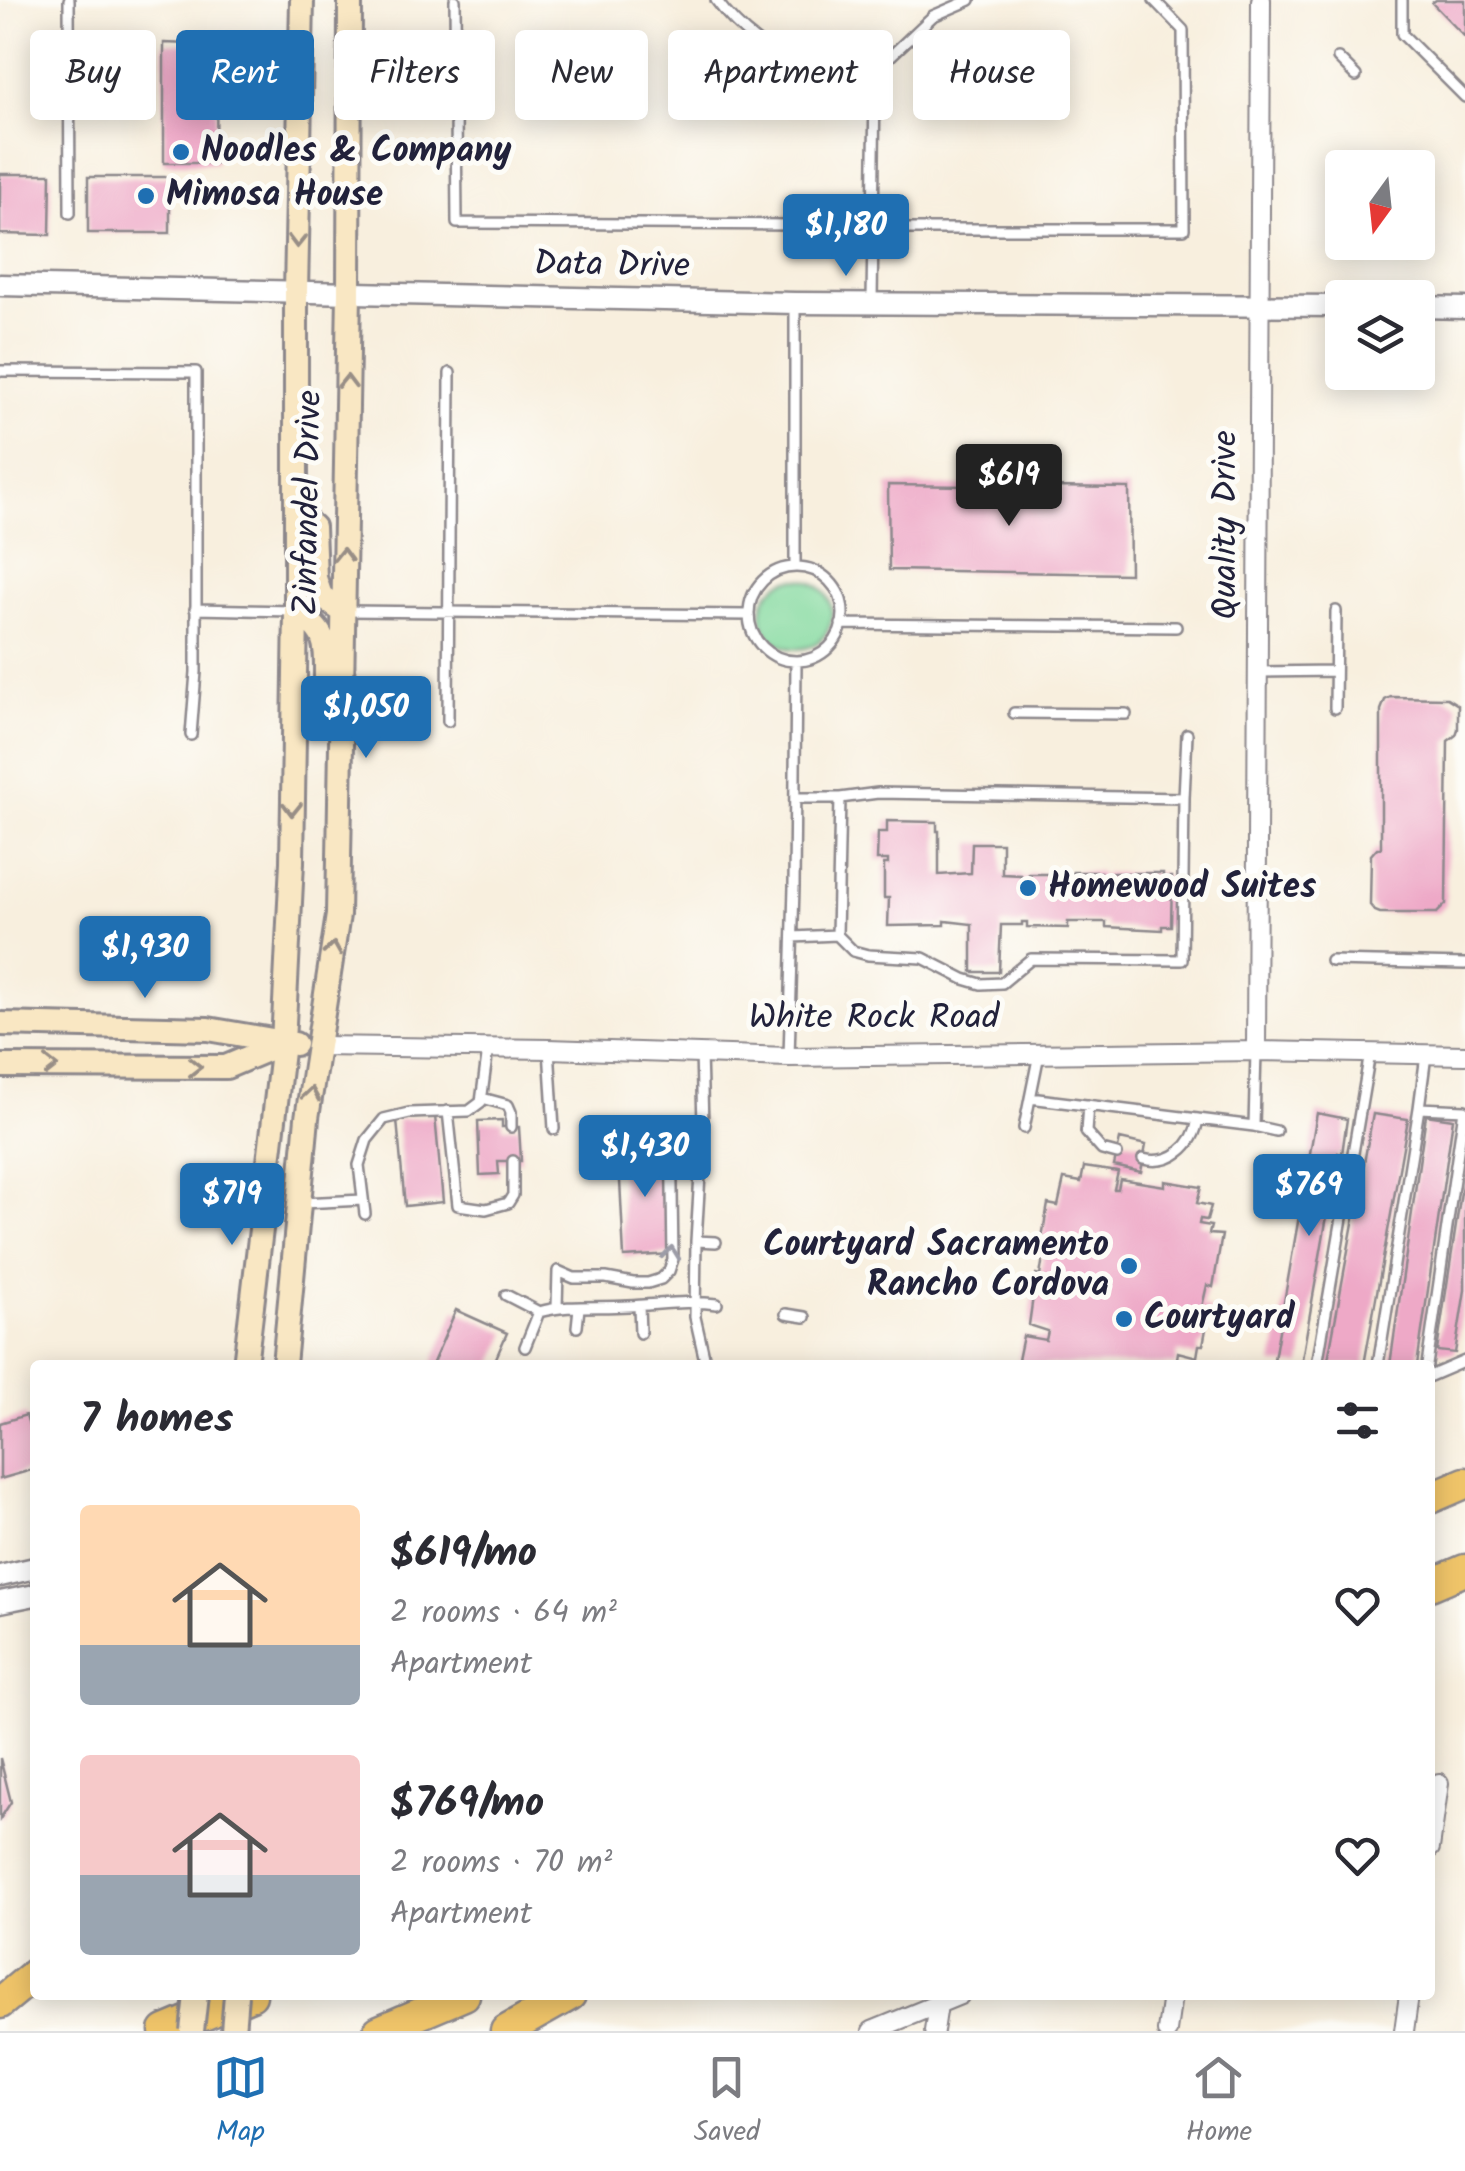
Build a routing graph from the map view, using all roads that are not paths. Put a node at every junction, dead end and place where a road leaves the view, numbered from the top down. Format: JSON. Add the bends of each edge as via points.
{"nodes":[{"id":1,"x":69,"y":0,"type":"edge"},
{"id":2,"x":302,"y":0,"type":"edge"},
{"id":3,"x":350,"y":0,"type":"edge"},
{"id":4,"x":456,"y":0,"type":"edge"},
{"id":5,"x":716,"y":0,"type":"edge"},
{"id":6,"x":970,"y":0,"type":"edge"},
{"id":7,"x":1154,"y":0,"type":"edge"},
{"id":8,"x":1261,"y":0,"type":"edge"},
{"id":9,"x":1402,"y":0,"type":"edge"},
{"id":10,"x":745,"y":30,"type":"edge"},
{"id":11,"x":893,"y":54,"type":"edge"},
{"id":12,"x":1338,"y":58,"type":"dead end"},
{"id":13,"x":1356,"y":76,"type":"dead end"},
{"id":14,"x":1465,"y":97,"type":"edge"},
{"id":15,"x":875,"y":120,"type":"edge"},
{"id":16,"x":70,"y":213,"type":"dead end"},
{"id":17,"x":806,"y":225,"type":"dead end"},
{"id":18,"x":874,"y":229,"type":"junction"},
{"id":19,"x":0,"y":286,"type":"edge"},
{"id":20,"x":296,"y":292,"type":"junction"},
{"id":21,"x":349,"y":293,"type":"junction"},
{"id":22,"x":795,"y":303,"type":"junction"},
{"id":23,"x":872,"y":304,"type":"junction"},
{"id":24,"x":1261,"y":304,"type":"junction"},
{"id":25,"x":1325,"y":306,"type":"edge"},
{"id":26,"x":1435,"y":308,"type":"edge"},
{"id":27,"x":1465,"y":308,"type":"edge"},
{"id":28,"x":0,"y":370,"type":"edge"},
{"id":29,"x":450,"y":373,"type":"dead end"},
{"id":30,"x":296,"y":512,"type":"junction"},
{"id":31,"x":796,"y":567,"type":"junction"},
{"id":32,"x":196,"y":609,"type":"junction"},
{"id":33,"x":296,"y":611,"type":"junction"},
{"id":34,"x":342,"y":611,"type":"junction"},
{"id":35,"x":448,"y":612,"type":"junction"},
{"id":36,"x":1336,"y":612,"type":"dead end"},
{"id":37,"x":749,"y":615,"type":"junction"},
{"id":38,"x":842,"y":624,"type":"junction"},
{"id":39,"x":1176,"y":627,"type":"dead end"},
{"id":40,"x":796,"y":662,"type":"junction"},
{"id":41,"x":1335,"y":671,"type":"junction"},
{"id":42,"x":1258,"y":672,"type":"junction"},
{"id":43,"x":1334,"y":708,"type":"dead end"},
{"id":44,"x":1014,"y":713,"type":"dead end"},
{"id":45,"x":1126,"y":714,"type":"dead end"},
{"id":46,"x":448,"y":721,"type":"dead end"},
{"id":47,"x":1187,"y":734,"type":"dead end"},
{"id":48,"x":191,"y":735,"type":"dead end"},
{"id":49,"x":795,"y":798,"type":"junction"},
{"id":50,"x":840,"y":798,"type":"junction"},
{"id":51,"x":1184,"y":798,"type":"junction"},
{"id":52,"x":339,"y":844,"type":"junction"},
{"id":53,"x":837,"y":935,"type":"junction"},
{"id":54,"x":793,"y":936,"type":"junction"},
{"id":55,"x":1331,"y":961,"type":"dead end"},
{"id":56,"x":1465,"y":964,"type":"edge"},
{"id":57,"x":0,"y":1024,"type":"edge"},
{"id":58,"x":283,"y":1043,"type":"junction"},
{"id":59,"x":318,"y":1046,"type":"junction"},
{"id":60,"x":488,"y":1048,"type":"junction"},
{"id":61,"x":549,"y":1049,"type":"junction"},
{"id":62,"x":1256,"y":1051,"type":"junction"},
{"id":63,"x":701,"y":1053,"type":"junction"},
{"id":64,"x":1370,"y":1053,"type":"junction"},
{"id":65,"x":1039,"y":1054,"type":"junction"},
{"id":66,"x":1426,"y":1054,"type":"junction"},
{"id":67,"x":1465,"y":1055,"type":"edge"},
{"id":68,"x":789,"y":1057,"type":"junction"},
{"id":69,"x":0,"y":1066,"type":"edge"},
{"id":70,"x":482,"y":1098,"type":"junction"},
{"id":71,"x":1030,"y":1098,"type":"junction"},
{"id":72,"x":1088,"y":1105,"type":"junction"},
{"id":73,"x":1420,"y":1108,"type":"junction"},
{"id":74,"x":1464,"y":1110,"type":"edge"},
{"id":75,"x":448,"y":1111,"type":"junction"},
{"id":76,"x":1198,"y":1119,"type":"junction"},
{"id":77,"x":704,"y":1125,"type":"junction"},
{"id":78,"x":1254,"y":1126,"type":"junction"},
{"id":79,"x":512,"y":1127,"type":"dead end"},
{"id":80,"x":1024,"y":1128,"type":"dead end"},
{"id":81,"x":554,"y":1129,"type":"dead end"},
{"id":82,"x":1276,"y":1130,"type":"dead end"},
{"id":83,"x":1117,"y":1154,"type":"dead end"},
{"id":84,"x":1144,"y":1160,"type":"dead end"},
{"id":85,"x":512,"y":1161,"type":"dead end"},
{"id":86,"x":363,"y":1200,"type":"junction"},
{"id":87,"x":299,"y":1203,"type":"junction"},
{"id":88,"x":365,"y":1214,"type":"dead end"},
{"id":89,"x":696,"y":1240,"type":"junction"},
{"id":90,"x":716,"y":1242,"type":"dead end"},
{"id":91,"x":788,"y":1246,"type":"dead end"},
{"id":92,"x":809,"y":1246,"type":"dead end"},
{"id":93,"x":506,"y":1295,"type":"dead end"},
{"id":94,"x":696,"y":1301,"type":"junction"},
{"id":95,"x":717,"y":1304,"type":"dead end"},
{"id":96,"x":639,"y":1306,"type":"junction"},
{"id":97,"x":557,"y":1307,"type":"junction"},
{"id":98,"x":579,"y":1308,"type":"junction"},
{"id":99,"x":540,"y":1312,"type":"junction"},
{"id":100,"x":786,"y":1314,"type":"dead end"},
{"id":101,"x":805,"y":1317,"type":"dead end"},
{"id":102,"x":576,"y":1327,"type":"dead end"},
{"id":103,"x":640,"y":1334,"type":"dead end"},
{"id":104,"x":525,"y":1347,"type":"dead end"},
{"id":105,"x":247,"y":1360,"type":"edge"},
{"id":106,"x":284,"y":1360,"type":"edge"},
{"id":107,"x":705,"y":1360,"type":"edge"},
{"id":108,"x":1317,"y":1360,"type":"edge"},
{"id":109,"x":1379,"y":1360,"type":"edge"},
{"id":110,"x":1428,"y":1360,"type":"edge"},
{"id":111,"x":1465,"y":1362,"type":"edge"},
{"id":112,"x":1435,"y":1374,"type":"edge"},
{"id":113,"x":1465,"y":1484,"type":"edge"},
{"id":114,"x":1435,"y":1496,"type":"edge"},
{"id":115,"x":30,"y":1569,"type":"edge"},
{"id":116,"x":1465,"y":1570,"type":"edge"},
{"id":117,"x":0,"y":1576,"type":"edge"},
{"id":118,"x":1435,"y":1583,"type":"edge"},
{"id":119,"x":30,"y":1596,"type":"edge"},
{"id":120,"x":0,"y":1602,"type":"edge"},
{"id":121,"x":30,"y":1978,"type":"edge"},
{"id":122,"x":452,"y":2000,"type":"edge"},
{"id":123,"x":561,"y":2000,"type":"edge"},
{"id":124,"x":950,"y":2000,"type":"edge"},
{"id":125,"x":1171,"y":2000,"type":"edge"},
{"id":126,"x":1408,"y":2000,"type":"edge"},
{"id":127,"x":0,"y":2003,"type":"edge"},
{"id":128,"x":938,"y":2006,"type":"junction"},
{"id":129,"x":217,"y":2010,"type":"edge"},
{"id":130,"x":165,"y":2031,"type":"edge"},
{"id":131,"x":380,"y":2031,"type":"edge"},
{"id":132,"x":506,"y":2031,"type":"edge"},
{"id":133,"x":872,"y":2031,"type":"edge"},
{"id":134,"x":934,"y":2031,"type":"edge"},
{"id":135,"x":1167,"y":2031,"type":"edge"},
{"id":136,"x":1404,"y":2031,"type":"edge"}],
"edges":[{"from":1,"to":16,"type":"lane"},
{"from":2,"to":20,"type":"main road","name":"Zinfandel Drive","one_way":true},
{"from":3,"to":21,"type":"main road","name":"Zinfandel Drive"},
{"from":4,"to":17,"type":"lane","via":[[457,224]]},
{"from":5,"to":10,"type":"lane"},
{"from":6,"to":11,"type":"lane","via":[[933,16]]},
{"from":7,"to":18,"type":"lane","via":[[1183,30],[1184,229]]},
{"from":8,"to":24,"type":"street","name":"Quality Drive"},
{"from":9,"to":14,"type":"lane","via":[[1402,34]]},
{"from":12,"to":13,"type":"lane"},
{"from":15,"to":18,"type":"lane"},
{"from":18,"to":23,"type":"lane"},
{"from":19,"to":20,"type":"street","name":"Data Drive"},
{"from":20,"to":21,"type":"street","name":"Data Drive"},
{"from":20,"to":30,"type":"main road","name":"Zinfandel Drive"},
{"from":21,"to":22,"type":"street","name":"Data Drive"},
{"from":34,"to":21,"type":"main road","name":"Zinfandel Drive","one_way":true},
{"from":22,"to":23,"type":"street","name":"Data Drive"},
{"from":22,"to":31,"type":"lane"},
{"from":23,"to":24,"type":"street","name":"Data Drive"},
{"from":24,"to":25,"type":"street","name":"Data Drive"},
{"from":24,"to":42,"type":"street","name":"Quality Drive"},
{"from":26,"to":27,"type":"street"},
{"from":28,"to":32,"type":"lane","via":[[196,372]]},
{"from":29,"to":35,"type":"lane"},
{"from":30,"to":33,"type":"main road","name":"Zinfandel Drive"},
{"from":30,"to":34,"type":"main road","via":[[313,527],[321,596]]},
{"from":31,"to":37,"type":"lane","via":[[762,582]]},
{"from":31,"to":38,"type":"lane","via":[[829,581],[840,596]]},
{"from":32,"to":33,"type":"lane"},
{"from":32,"to":48,"type":"lane"},
{"from":33,"to":52,"type":"main road","via":[[323,636],[324,821]]},
{"from":33,"to":58,"type":"main road","name":"Zinfandel Drive","one_way":true},
{"from":34,"to":35,"type":"lane"},
{"from":34,"to":52,"type":"main road","name":"Zinfandel Drive"},
{"from":35,"to":37,"type":"lane"},
{"from":35,"to":46,"type":"lane"},
{"from":36,"to":41,"type":"lane"},
{"from":37,"to":40,"type":"lane","via":[[763,648]]},
{"from":38,"to":39,"type":"lane"},
{"from":38,"to":40,"type":"lane","via":[[830,647]]},
{"from":40,"to":49,"type":"lane"},
{"from":41,"to":42,"type":"lane"},
{"from":41,"to":43,"type":"lane"},
{"from":42,"to":62,"type":"street","name":"Quality Drive"},
{"from":44,"to":45,"type":"lane"},
{"from":47,"to":51,"type":"lane"},
{"from":49,"to":50,"type":"lane"},
{"from":49,"to":54,"type":"lane"},
{"from":50,"to":51,"type":"lane"},
{"from":50,"to":53,"type":"lane"},
{"from":51,"to":53,"type":"lane","via":[[1182,960],[1031,960],[1002,983],[981,984],[923,958],[853,951]]},
{"from":59,"to":52,"type":"main road","name":"Zinfandel Drive","one_way":true,"via":[[338,915]]},
{"from":53,"to":54,"type":"lane"},
{"from":54,"to":68,"type":"lane"},
{"from":55,"to":56,"type":"lane"},
{"from":57,"to":58,"type":"main road","name":"White Rock Road","via":[[208,1029]]},
{"from":58,"to":59,"type":"main road","name":"White Rock Road"},
{"from":69,"to":58,"type":"main road","name":"White Rock Road","one_way":true,"via":[[226,1067]]},
{"from":58,"to":105,"type":"main road","name":"Zinfandel Drive"},
{"from":59,"to":60,"type":"street","name":"White Rock Road"},
{"from":87,"to":59,"type":"main road","name":"Zinfandel Drive","one_way":true},
{"from":60,"to":61,"type":"street","name":"White Rock Road"},
{"from":60,"to":70,"type":"lane"},
{"from":61,"to":63,"type":"street","name":"White Rock Road"},
{"from":61,"to":81,"type":"lane"},
{"from":62,"to":64,"type":"street","name":"White Rock Road"},
{"from":62,"to":65,"type":"street","name":"White Rock Road"},
{"from":62,"to":78,"type":"lane"},
{"from":63,"to":68,"type":"street","name":"White Rock Road"},
{"from":63,"to":77,"type":"lane"},
{"from":64,"to":66,"type":"street","name":"White Rock Road"},
{"from":64,"to":108,"type":"lane"},
{"from":65,"to":68,"type":"street","name":"White Rock Road"},
{"from":65,"to":71,"type":"lane"},
{"from":66,"to":67,"type":"street","name":"White Rock Road"},
{"from":66,"to":73,"type":"lane"},
{"from":70,"to":75,"type":"lane","via":[[469,1112]]},
{"from":70,"to":79,"type":"lane","via":[[508,1106]]},
{"from":71,"to":72,"type":"lane"},
{"from":71,"to":80,"type":"lane"},
{"from":72,"to":76,"type":"lane"},
{"from":72,"to":83,"type":"lane","via":[[1086,1132],[1102,1150]]},
{"from":73,"to":74,"type":"lane"},
{"from":73,"to":109,"type":"lane"},
{"from":74,"to":110,"type":"lane"},
{"from":75,"to":85,"type":"lane","via":[[458,1205],[486,1209],[508,1203]]},
{"from":75,"to":86,"type":"lane","via":[[384,1119],[359,1165]]},
{"from":76,"to":78,"type":"lane"},
{"from":76,"to":84,"type":"lane","via":[[1182,1150],[1158,1162]]},
{"from":77,"to":89,"type":"lane"},
{"from":97,"to":77,"type":"lane","one_way":true,"via":[[558,1271],[633,1283],[662,1279],[669,1271],[671,1122]]},
{"from":78,"to":82,"type":"lane"},
{"from":86,"to":87,"type":"lane"},
{"from":86,"to":88,"type":"lane"},
{"from":87,"to":106,"type":"main road","name":"Zinfandel Drive"},
{"from":89,"to":90,"type":"lane"},
{"from":89,"to":94,"type":"lane"},
{"from":91,"to":92,"type":"lane"},
{"from":93,"to":99,"type":"lane"},
{"from":94,"to":95,"type":"lane"},
{"from":94,"to":96,"type":"lane"},
{"from":94,"to":107,"type":"lane"},
{"from":96,"to":98,"type":"lane"},
{"from":96,"to":103,"type":"lane"},
{"from":97,"to":98,"type":"lane"},
{"from":97,"to":99,"type":"lane"},
{"from":98,"to":102,"type":"lane"},
{"from":99,"to":104,"type":"lane"},
{"from":100,"to":101,"type":"lane"},
{"from":111,"to":112,"type":"lane"},
{"from":113,"to":114,"type":"highway"},
{"from":115,"to":117,"type":"street"},
{"from":116,"to":118,"type":"highway"},
{"from":119,"to":120,"type":"street"},
{"from":121,"to":127,"type":"highway"},
{"from":122,"to":131,"type":"highway"},
{"from":123,"to":132,"type":"highway"},
{"from":124,"to":128,"type":"street"},
{"from":125,"to":135,"type":"street"},
{"from":126,"to":136,"type":"street"},
{"from":128,"to":133,"type":"street"},
{"from":128,"to":134,"type":"street"},
{"from":129,"to":130,"type":"highway"}]}
